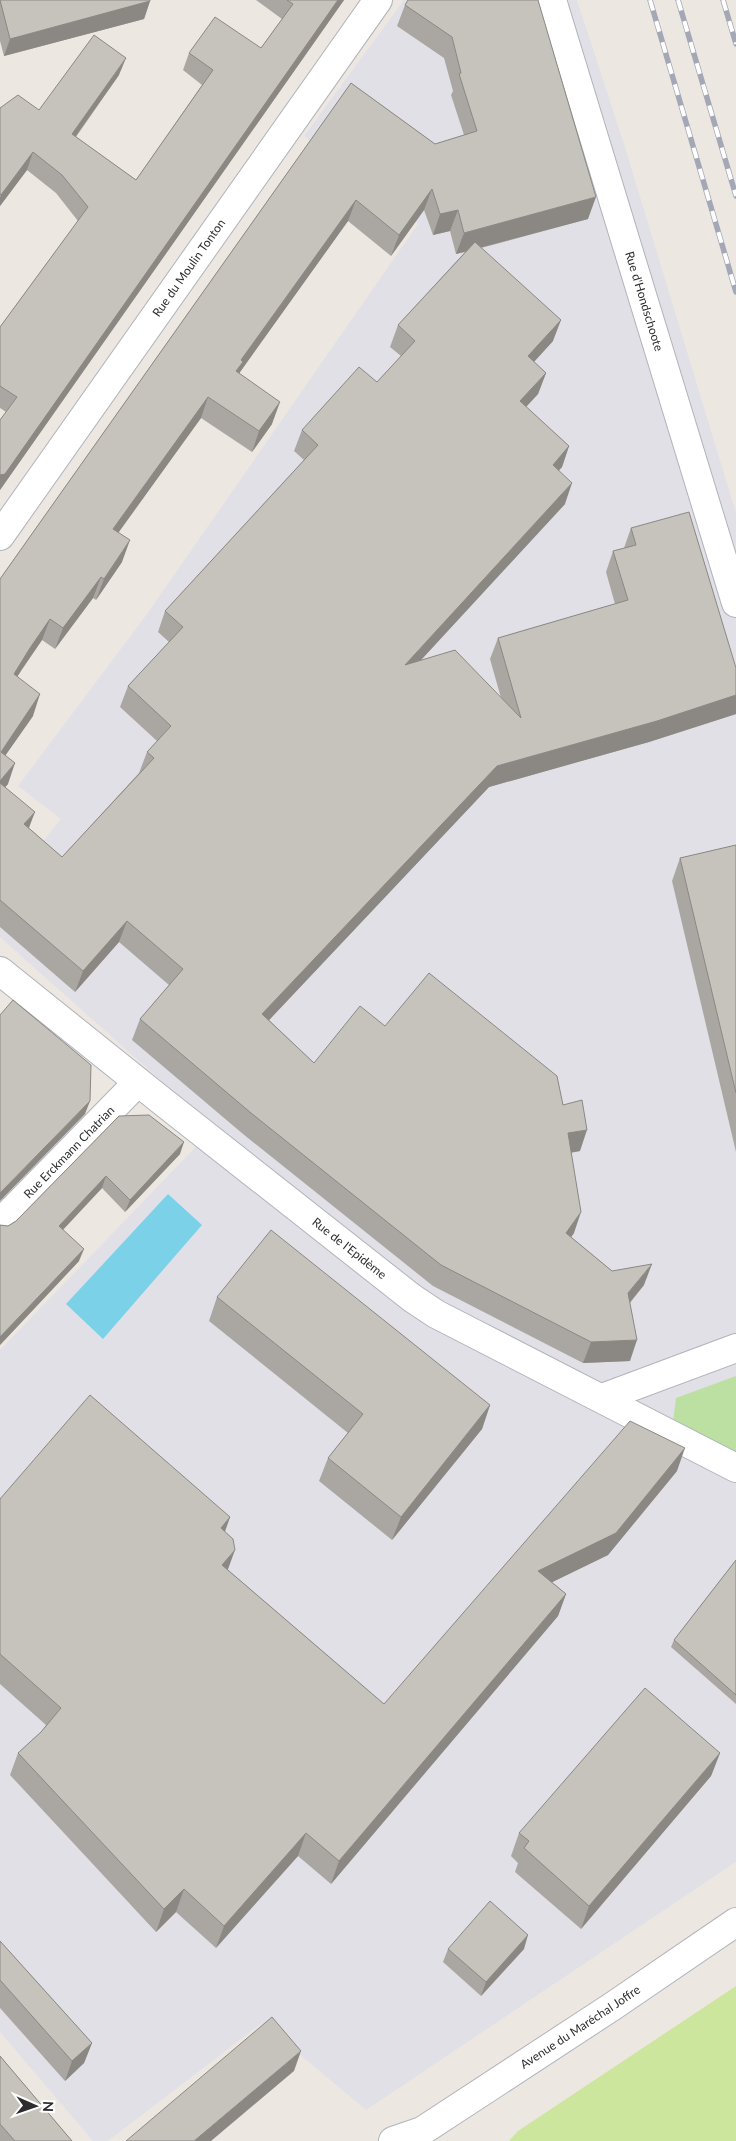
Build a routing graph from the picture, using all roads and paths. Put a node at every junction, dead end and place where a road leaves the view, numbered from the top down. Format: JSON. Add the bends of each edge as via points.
{"nodes":[{"id":1,"x":378,"y":0,"type":"edge"},
{"id":2,"x":552,"y":0,"type":"edge"},
{"id":3,"x":0,"y":536,"type":"edge"},
{"id":4,"x":736,"y":603,"type":"edge"},
{"id":5,"x":1,"y":972,"type":"edge"},
{"id":6,"x":138,"y":1082,"type":"junction"},
{"id":7,"x":0,"y":1223,"type":"edge"},
{"id":8,"x":736,"y":1348,"type":"edge"},
{"id":9,"x":602,"y":1398,"type":"junction"},
{"id":10,"x":736,"y":1468,"type":"edge"},
{"id":11,"x":736,"y":1922,"type":"edge"},
{"id":12,"x":420,"y":2136,"type":"edge"},
{"id":13,"x":393,"y":2141,"type":"edge"}],
"edges":[{"from":1,"to":3,"type":"street","name":"Rue du Moulin Tonton"},
{"from":2,"to":4,"type":"street","name":"Rue d'Hondschoote"},
{"from":5,"to":6,"type":"street","name":"Rue de l'Epidème"},
{"from":6,"to":7,"type":"street","name":"Rue Erckmann Chatrian"},
{"from":6,"to":9,"type":"street","name":"Rue de l'Epidème","via":[[412,1298],[436,1314]]},
{"from":8,"to":9,"type":"street"},
{"from":9,"to":10,"type":"street","name":"Rue de l'Epidème"},
{"from":11,"to":12,"type":"street","name":"Avenue du Maréchal Joffre"},
{"from":12,"to":13,"type":"street","name":"Avenue du Maréchal Joffre"}]}
